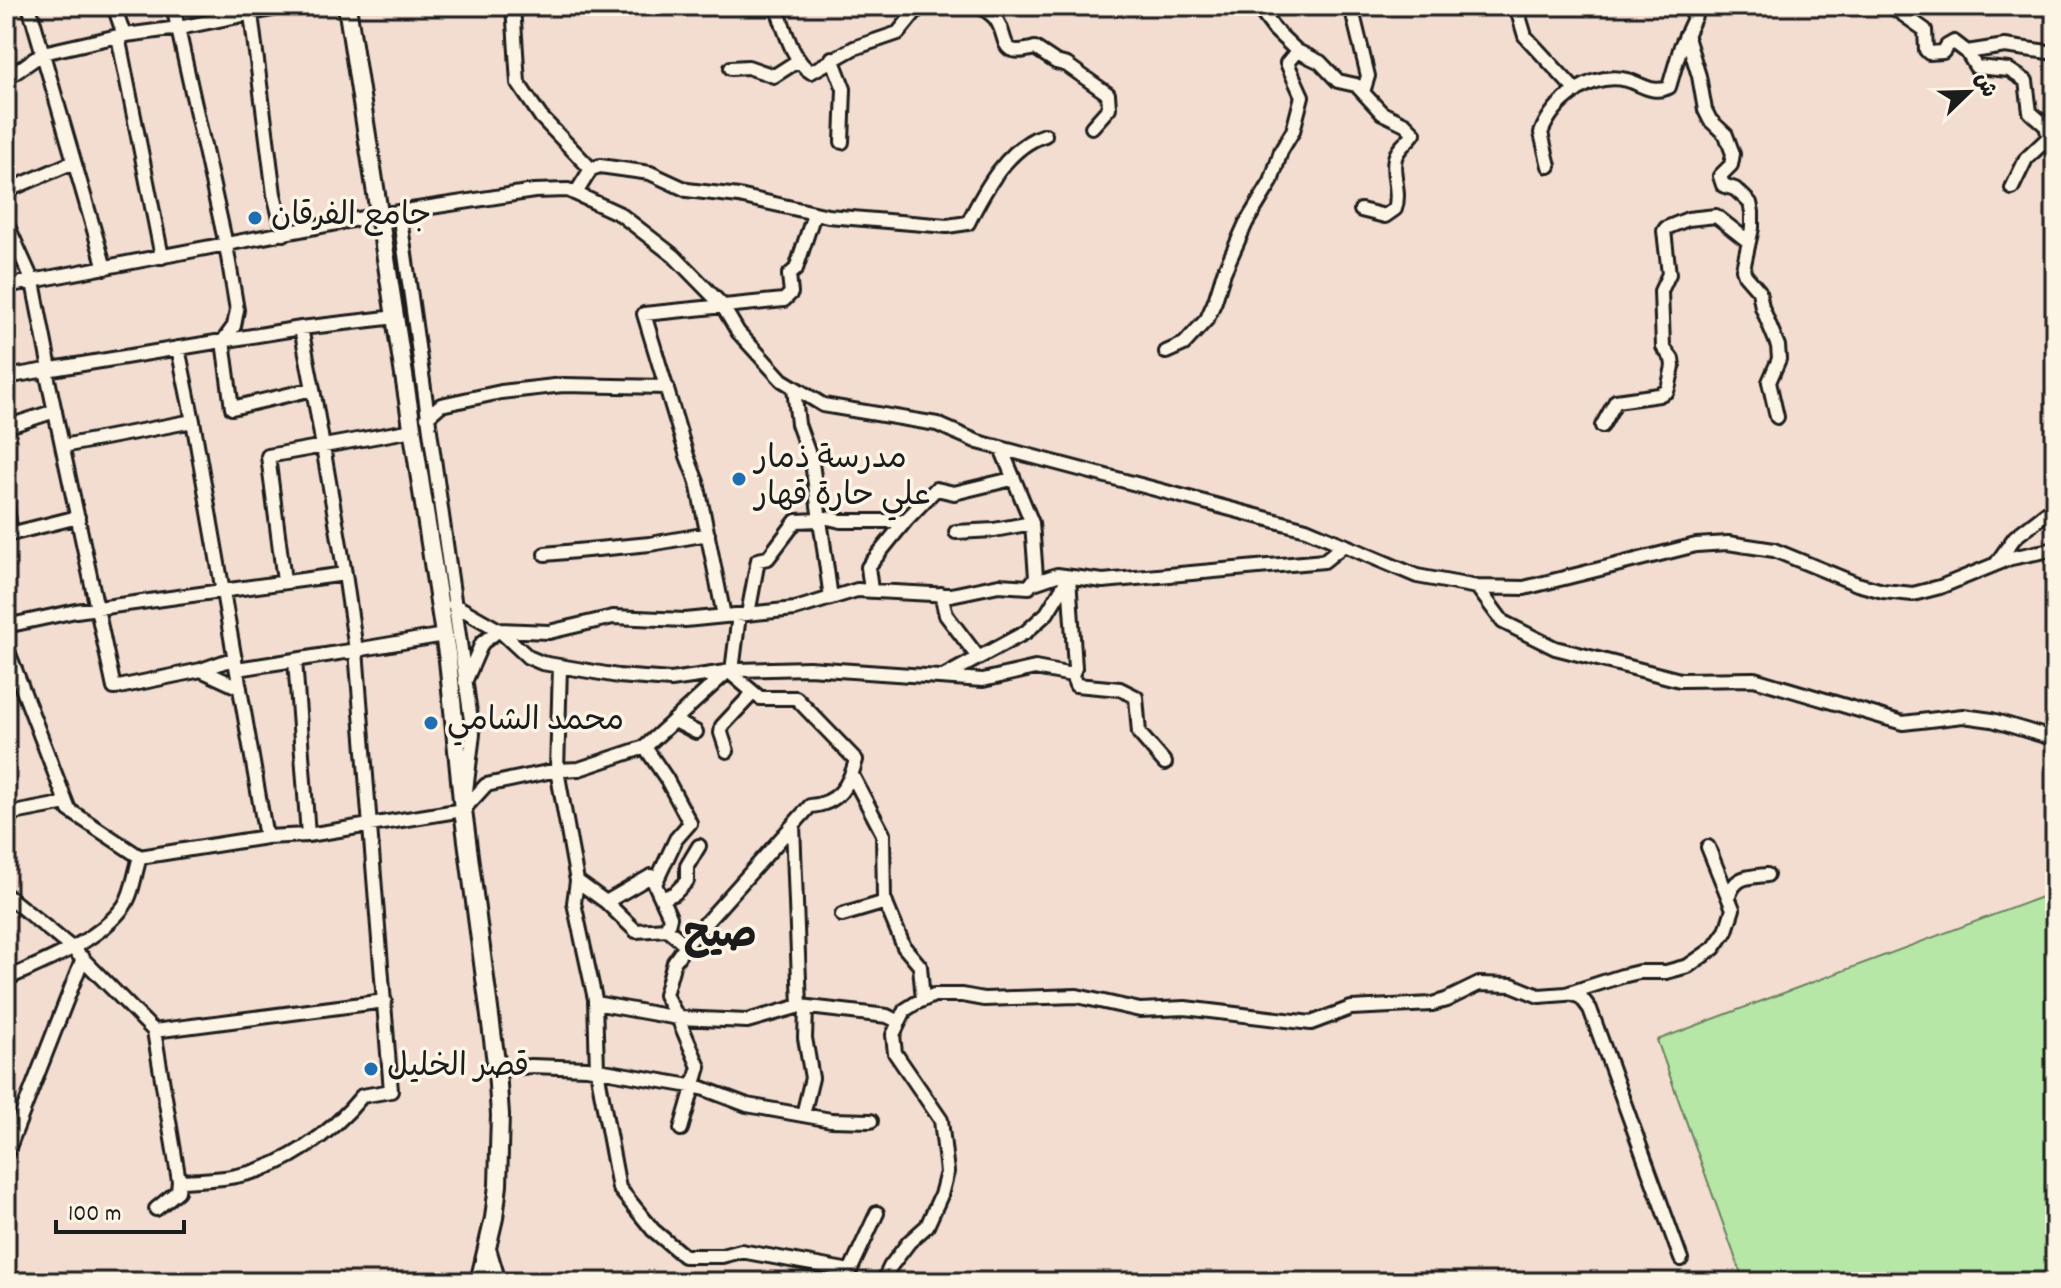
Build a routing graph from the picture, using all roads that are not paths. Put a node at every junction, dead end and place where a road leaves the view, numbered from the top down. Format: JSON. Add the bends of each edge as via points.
{"nodes":[{"id":1,"x":13,"y":6,"type":"edge"},
{"id":2,"x":29,"y":6,"type":"edge"},
{"id":3,"x":114,"y":6,"type":"edge"},
{"id":4,"x":173,"y":6,"type":"edge"},
{"id":5,"x":287,"y":6,"type":"edge"},
{"id":6,"x":347,"y":6,"type":"edge"},
{"id":7,"x":513,"y":6,"type":"edge"},
{"id":8,"x":776,"y":6,"type":"edge"},
{"id":9,"x":920,"y":6,"type":"edge"},
{"id":10,"x":980,"y":6,"type":"edge"},
{"id":11,"x":1257,"y":6,"type":"edge"},
{"id":12,"x":1351,"y":6,"type":"edge"},
{"id":13,"x":1516,"y":6,"type":"edge"},
{"id":14,"x":1696,"y":6,"type":"edge"},
{"id":15,"x":1891,"y":6,"type":"edge"},
{"id":16,"x":250,"y":9,"type":"edge"},
{"id":17,"x":6,"y":10,"type":"edge"},
{"id":18,"x":179,"y":28,"type":"junction"},
{"id":19,"x":1686,"y":34,"type":"junction"},
{"id":20,"x":121,"y":36,"type":"junction"},
{"id":21,"x":1297,"y":51,"type":"junction"},
{"id":22,"x":1967,"y":52,"type":"junction"},
{"id":23,"x":43,"y":53,"type":"junction"},
{"id":24,"x":2055,"y":53,"type":"edge"},
{"id":25,"x":832,"y":58,"type":"junction"},
{"id":26,"x":799,"y":60,"type":"junction"},
{"id":27,"x":731,"y":68,"type":"dead end"},
{"id":28,"x":6,"y":79,"type":"edge"},
{"id":29,"x":1576,"y":91,"type":"junction"},
{"id":30,"x":1363,"y":92,"type":"junction"},
{"id":31,"x":1092,"y":127,"type":"dead end"},
{"id":32,"x":1045,"y":135,"type":"dead end"},
{"id":33,"x":842,"y":142,"type":"dead end"},
{"id":34,"x":74,"y":162,"type":"junction"},
{"id":35,"x":1549,"y":166,"type":"dead end"},
{"id":36,"x":591,"y":169,"type":"junction"},
{"id":37,"x":2012,"y":188,"type":"dead end"},
{"id":38,"x":6,"y":191,"type":"edge"},
{"id":39,"x":576,"y":193,"type":"junction"},
{"id":40,"x":1361,"y":210,"type":"dead end"},
{"id":41,"x":399,"y":212,"type":"junction"},
{"id":42,"x":814,"y":214,"type":"junction"},
{"id":43,"x":379,"y":215,"type":"junction"},
{"id":44,"x":6,"y":222,"type":"edge"},
{"id":45,"x":284,"y":234,"type":"junction"},
{"id":46,"x":1749,"y":242,"type":"junction"},
{"id":47,"x":226,"y":245,"type":"junction"},
{"id":48,"x":162,"y":257,"type":"junction"},
{"id":49,"x":105,"y":268,"type":"junction"},
{"id":50,"x":33,"y":282,"type":"junction"},
{"id":51,"x":6,"y":286,"type":"edge"},
{"id":52,"x":722,"y":305,"type":"junction"},
{"id":53,"x":396,"y":317,"type":"junction"},
{"id":54,"x":301,"y":328,"type":"junction"},
{"id":55,"x":223,"y":341,"type":"junction"},
{"id":56,"x":178,"y":348,"type":"junction"},
{"id":57,"x":1166,"y":352,"type":"dead end"},
{"id":58,"x":48,"y":370,"type":"junction"},
{"id":59,"x":6,"y":377,"type":"edge"},
{"id":60,"x":667,"y":387,"type":"junction"},
{"id":61,"x":794,"y":388,"type":"junction"},
{"id":62,"x":313,"y":389,"type":"junction"},
{"id":63,"x":55,"y":411,"type":"junction"},
{"id":64,"x":427,"y":417,"type":"junction"},
{"id":65,"x":1777,"y":417,"type":"dead end"},
{"id":66,"x":193,"y":421,"type":"junction"},
{"id":67,"x":1602,"y":426,"type":"dead end"},
{"id":68,"x":6,"y":427,"type":"edge"},
{"id":69,"x":413,"y":430,"type":"junction"},
{"id":70,"x":63,"y":446,"type":"junction"},
{"id":71,"x":322,"y":446,"type":"junction"},
{"id":72,"x":1001,"y":448,"type":"junction"},
{"id":73,"x":1012,"y":479,"type":"junction"},
{"id":74,"x":6,"y":501,"type":"edge"},
{"id":75,"x":2055,"y":506,"type":"edge"},
{"id":76,"x":78,"y":517,"type":"junction"},
{"id":77,"x":819,"y":518,"type":"junction"},
{"id":78,"x":906,"y":520,"type":"junction"},
{"id":79,"x":1032,"y":523,"type":"junction"},
{"id":80,"x":956,"y":532,"type":"dead end"},
{"id":81,"x":9,"y":534,"type":"edge"},
{"id":82,"x":708,"y":534,"type":"junction"},
{"id":83,"x":1344,"y":545,"type":"junction"},
{"id":84,"x":2055,"y":549,"type":"edge"},
{"id":85,"x":545,"y":554,"type":"dead end"},
{"id":86,"x":1996,"y":564,"type":"junction"},
{"id":87,"x":345,"y":574,"type":"junction"},
{"id":88,"x":1069,"y":577,"type":"junction"},
{"id":89,"x":284,"y":581,"type":"junction"},
{"id":90,"x":1031,"y":584,"type":"junction"},
{"id":91,"x":1477,"y":587,"type":"junction"},
{"id":92,"x":223,"y":589,"type":"junction"},
{"id":93,"x":871,"y":590,"type":"junction"},
{"id":94,"x":941,"y":594,"type":"junction"},
{"id":95,"x":831,"y":598,"type":"junction"},
{"id":96,"x":453,"y":604,"type":"junction"},
{"id":97,"x":98,"y":607,"type":"junction"},
{"id":98,"x":744,"y":615,"type":"junction"},
{"id":99,"x":724,"y":616,"type":"junction"},
{"id":100,"x":6,"y":626,"type":"edge"},
{"id":101,"x":499,"y":630,"type":"junction"},
{"id":102,"x":444,"y":635,"type":"junction"},
{"id":103,"x":6,"y":646,"type":"edge"},
{"id":104,"x":356,"y":650,"type":"junction"},
{"id":105,"x":978,"y":657,"type":"junction"},
{"id":106,"x":295,"y":660,"type":"junction"},
{"id":107,"x":236,"y":663,"type":"junction"},
{"id":108,"x":560,"y":667,"type":"junction"},
{"id":109,"x":201,"y":670,"type":"junction"},
{"id":110,"x":730,"y":671,"type":"junction"},
{"id":111,"x":1072,"y":675,"type":"junction"},
{"id":112,"x":941,"y":678,"type":"junction"},
{"id":113,"x":465,"y":682,"type":"junction"},
{"id":114,"x":240,"y":688,"type":"junction"},
{"id":115,"x":753,"y":693,"type":"junction"},
{"id":116,"x":675,"y":721,"type":"junction"},
{"id":117,"x":696,"y":732,"type":"dead end"},
{"id":118,"x":2055,"y":739,"type":"edge"},
{"id":119,"x":645,"y":747,"type":"junction"},
{"id":120,"x":727,"y":751,"type":"dead end"},
{"id":121,"x":1165,"y":763,"type":"dead end"},
{"id":122,"x":557,"y":770,"type":"junction"},
{"id":123,"x":852,"y":775,"type":"junction"},
{"id":124,"x":66,"y":803,"type":"junction"},
{"id":125,"x":463,"y":810,"type":"junction"},
{"id":126,"x":6,"y":818,"type":"edge"},
{"id":127,"x":370,"y":825,"type":"junction"},
{"id":128,"x":793,"y":825,"type":"junction"},
{"id":129,"x":308,"y":835,"type":"junction"},
{"id":130,"x":266,"y":837,"type":"junction"},
{"id":131,"x":699,"y":846,"type":"dead end"},
{"id":132,"x":1708,"y":847,"type":"dead end"},
{"id":133,"x":140,"y":857,"type":"junction"},
{"id":134,"x":1767,"y":875,"type":"dead end"},
{"id":135,"x":577,"y":881,"type":"junction"},
{"id":136,"x":655,"y":884,"type":"junction"},
{"id":137,"x":1729,"y":896,"type":"junction"},
{"id":138,"x":7,"y":898,"type":"edge"},
{"id":139,"x":662,"y":899,"type":"junction"},
{"id":140,"x":606,"y":902,"type":"junction"},
{"id":141,"x":886,"y":902,"type":"junction"},
{"id":142,"x":842,"y":915,"type":"dead end"},
{"id":143,"x":667,"y":929,"type":"junction"},
{"id":144,"x":686,"y":945,"type":"junction"},
{"id":145,"x":78,"y":954,"type":"junction"},
{"id":146,"x":6,"y":979,"type":"edge"},
{"id":147,"x":1570,"y":993,"type":"junction"},
{"id":148,"x":923,"y":1000,"type":"junction"},
{"id":149,"x":385,"y":1001,"type":"junction"},
{"id":150,"x":595,"y":1003,"type":"junction"},
{"id":151,"x":803,"y":1007,"type":"junction"},
{"id":152,"x":678,"y":1018,"type":"junction"},
{"id":153,"x":899,"y":1022,"type":"junction"},
{"id":154,"x":154,"y":1031,"type":"junction"},
{"id":155,"x":497,"y":1070,"type":"junction"},
{"id":156,"x":597,"y":1070,"type":"junction"},
{"id":157,"x":693,"y":1087,"type":"junction"},
{"id":158,"x":803,"y":1115,"type":"junction"},
{"id":159,"x":871,"y":1121,"type":"dead end"},
{"id":160,"x":681,"y":1129,"type":"dead end"},
{"id":161,"x":9,"y":1133,"type":"edge"},
{"id":162,"x":6,"y":1155,"type":"edge"},
{"id":163,"x":179,"y":1181,"type":"junction"},
{"id":164,"x":156,"y":1209,"type":"dead end"},
{"id":165,"x":877,"y":1213,"type":"dead end"},
{"id":166,"x":488,"y":1251,"type":"junction"},
{"id":167,"x":1681,"y":1259,"type":"dead end"},
{"id":168,"x":479,"y":1282,"type":"edge"},
{"id":169,"x":497,"y":1282,"type":"edge"},
{"id":170,"x":883,"y":1282,"type":"edge"}],
"edges":[{"from":1,"to":17,"type":"street"},
{"from":2,"to":23,"type":"street"},
{"from":3,"to":20,"type":"street"},
{"from":4,"to":18,"type":"street"},
{"from":5,"to":16,"type":"street"},
{"from":6,"to":43,"type":"main road"},
{"from":7,"to":36,"type":"street","via":[[518,83],[541,117]]},
{"from":8,"to":26,"type":"street"},
{"from":9,"to":25,"type":"street","via":[[898,33]]},
{"from":10,"to":31,"type":"street","via":[[998,21],[1012,50],[1035,48],[1108,94],[1109,108]]},
{"from":11,"to":21,"type":"street"},
{"from":12,"to":30,"type":"street","via":[[1368,76]]},
{"from":13,"to":29,"type":"street","via":[[1525,36]]},
{"from":14,"to":19,"type":"street"},
{"from":15,"to":22,"type":"street","via":[[1925,30],[1929,53],[1943,52],[1954,42]]},
{"from":16,"to":18,"type":"street"},
{"from":16,"to":45,"type":"street"},
{"from":18,"to":20,"type":"street"},
{"from":18,"to":47,"type":"street"},
{"from":19,"to":29,"type":"street","via":[[1671,85],[1665,89],[1603,79]]},
{"from":19,"to":46,"type":"street","via":[[1705,110],[1726,135],[1733,154],[1721,181],[1750,203]]},
{"from":20,"to":23,"type":"street"},
{"from":20,"to":48,"type":"street"},
{"from":21,"to":30,"type":"street"},
{"from":21,"to":57,"type":"street","via":[[1287,63],[1302,107],[1271,182],[1233,252],[1207,319],[1184,344]]},
{"from":22,"to":24,"type":"street","via":[[2005,46]]},
{"from":22,"to":37,"type":"street","via":[[1976,67],[2009,70],[2026,81],[2030,112],[2049,131],[2047,141],[2026,159]]},
{"from":23,"to":28,"type":"street"},
{"from":23,"to":34,"type":"street"},
{"from":25,"to":26,"type":"street","via":[[811,72]]},
{"from":25,"to":33,"type":"street","via":[[844,89]]},
{"from":26,"to":27,"type":"street","via":[[774,76],[748,67]]},
{"from":29,"to":35,"type":"street","via":[[1554,111],[1541,133]]},
{"from":30,"to":40,"type":"street","via":[[1382,113],[1414,133],[1395,158],[1395,209],[1385,216]]},
{"from":32,"to":42,"type":"street","via":[[1033,138],[999,172],[968,223],[947,226]]},
{"from":34,"to":38,"type":"street"},
{"from":34,"to":49,"type":"street"},
{"from":36,"to":39,"type":"street"},
{"from":36,"to":42,"type":"street","via":[[650,173],[687,190]]},
{"from":39,"to":41,"type":"street","via":[[534,191]]},
{"from":39,"to":52,"type":"street","via":[[620,214],[674,256]]},
{"from":41,"to":43,"type":"street"},
{"from":41,"to":64,"type":"street"},
{"from":42,"to":52,"type":"street","via":[[796,269],[789,275],[791,293],[784,300]]},
{"from":43,"to":45,"type":"street"},
{"from":43,"to":53,"type":"main road"},
{"from":44,"to":50,"type":"street"},
{"from":45,"to":47,"type":"street"},
{"from":46,"to":65,"type":"street","via":[[1743,269],[1759,291],[1779,351],[1769,382]]},
{"from":46,"to":67,"type":"street","via":[[1716,216],[1666,228],[1669,274],[1661,291],[1663,347],[1673,366],[1669,385],[1659,395],[1616,401]]},
{"from":47,"to":48,"type":"street"},
{"from":47,"to":55,"type":"street","via":[[237,310]]},
{"from":48,"to":49,"type":"street"},
{"from":49,"to":50,"type":"street"},
{"from":50,"to":51,"type":"street"},
{"from":50,"to":58,"type":"street"},
{"from":52,"to":60,"type":"street","via":[[644,314]]},
{"from":52,"to":61,"type":"street","via":[[738,332]]},
{"from":53,"to":54,"type":"street"},
{"from":53,"to":69,"type":"main road"},
{"from":54,"to":55,"type":"street"},
{"from":54,"to":62,"type":"street"},
{"from":55,"to":56,"type":"street"},
{"from":55,"to":62,"type":"street","via":[[232,408]]},
{"from":56,"to":58,"type":"street"},
{"from":56,"to":66,"type":"street"},
{"from":58,"to":59,"type":"street"},
{"from":58,"to":63,"type":"street"},
{"from":60,"to":64,"type":"street","via":[[563,385],[501,392],[441,405]]},
{"from":60,"to":82,"type":"street"},
{"from":61,"to":72,"type":"street","via":[[823,405],[937,424]]},
{"from":61,"to":77,"type":"street"},
{"from":62,"to":71,"type":"street"},
{"from":63,"to":68,"type":"street"},
{"from":63,"to":70,"type":"street"},
{"from":64,"to":96,"type":"street"},
{"from":66,"to":70,"type":"street"},
{"from":66,"to":92,"type":"street"},
{"from":69,"to":71,"type":"street"},
{"from":69,"to":102,"type":"main road"},
{"from":70,"to":76,"type":"street"},
{"from":71,"to":87,"type":"street"},
{"from":71,"to":89,"type":"street","via":[[268,456]]},
{"from":72,"to":73,"type":"street"},
{"from":72,"to":83,"type":"street","via":[[1306,529]]},
{"from":73,"to":78,"type":"street","via":[[954,493],[936,489]]},
{"from":73,"to":79,"type":"street"},
{"from":74,"to":81,"type":"street"},
{"from":75,"to":86,"type":"street","via":[[2015,537]]},
{"from":76,"to":81,"type":"street"},
{"from":76,"to":97,"type":"street"},
{"from":77,"to":78,"type":"street"},
{"from":77,"to":95,"type":"street"},
{"from":77,"to":98,"type":"street","via":[[796,521],[768,558],[758,560]]},
{"from":78,"to":93,"type":"street","via":[[868,567]]},
{"from":79,"to":80,"type":"street"},
{"from":79,"to":90,"type":"street","via":[[1036,577]]},
{"from":82,"to":85,"type":"street"},
{"from":82,"to":99,"type":"street"},
{"from":83,"to":88,"type":"street","via":[[1324,561],[1103,581]]},
{"from":83,"to":91,"type":"street","via":[[1417,576]]},
{"from":84,"to":86,"type":"street"},
{"from":86,"to":91,"type":"street","via":[[1913,594],[1857,584],[1774,550],[1728,543],[1696,545],[1524,588]]},
{"from":87,"to":89,"type":"street"},
{"from":87,"to":104,"type":"street"},
{"from":88,"to":90,"type":"street","via":[[1057,575]]},
{"from":88,"to":105,"type":"street","via":[[1047,613],[1026,632]]},
{"from":88,"to":111,"type":"street"},
{"from":89,"to":92,"type":"street"},
{"from":90,"to":94,"type":"street"},
{"from":91,"to":118,"type":"street","via":[[1503,622],[1555,648],[1680,680],[1754,679],[1903,723],[1963,716]]},
{"from":92,"to":97,"type":"street"},
{"from":92,"to":107,"type":"street"},
{"from":93,"to":94,"type":"street"},
{"from":93,"to":95,"type":"street"},
{"from":94,"to":105,"type":"street","via":[[946,615]]},
{"from":95,"to":98,"type":"street"},
{"from":96,"to":101,"type":"street"},
{"from":96,"to":113,"type":"street"},
{"from":97,"to":100,"type":"street"},
{"from":97,"to":109,"type":"street","via":[[114,688]]},
{"from":98,"to":99,"type":"street"},
{"from":98,"to":110,"type":"street"},
{"from":99,"to":101,"type":"street","via":[[613,617],[549,632]]},
{"from":101,"to":108,"type":"street","via":[[528,657]]},
{"from":101,"to":113,"type":"street","via":[[482,643]]},
{"from":102,"to":104,"type":"street"},
{"from":102,"to":125,"type":"main road"},
{"from":103,"to":124,"type":"street"},
{"from":104,"to":106,"type":"street"},
{"from":104,"to":127,"type":"street"},
{"from":105,"to":112,"type":"street"},
{"from":106,"to":107,"type":"street"},
{"from":106,"to":129,"type":"street"},
{"from":107,"to":109,"type":"street"},
{"from":107,"to":114,"type":"street"},
{"from":108,"to":110,"type":"street","via":[[671,680]]},
{"from":108,"to":122,"type":"street"},
{"from":109,"to":114,"type":"street"},
{"from":110,"to":112,"type":"street","via":[[809,668]]},
{"from":110,"to":115,"type":"street"},
{"from":110,"to":116,"type":"street"},
{"from":111,"to":112,"type":"street","via":[[1035,668],[983,680]]},
{"from":111,"to":121,"type":"street","via":[[1076,685],[1120,689],[1136,697],[1139,733]]},
{"from":113,"to":125,"type":"street","via":[[473,734]]},
{"from":114,"to":130,"type":"street"},
{"from":115,"to":120,"type":"street","via":[[722,726]]},
{"from":115,"to":123,"type":"street","via":[[760,698],[796,698],[856,760]]},
{"from":116,"to":117,"type":"street"},
{"from":116,"to":119,"type":"street"},
{"from":119,"to":122,"type":"street","via":[[579,769]]},
{"from":119,"to":136,"type":"street","via":[[690,823],[676,839]]},
{"from":122,"to":125,"type":"street","via":[[486,785]]},
{"from":122,"to":135,"type":"street"},
{"from":123,"to":128,"type":"street","via":[[841,793],[824,805],[810,806]]},
{"from":123,"to":141,"type":"street","via":[[883,834]]},
{"from":124,"to":126,"type":"street"},
{"from":124,"to":133,"type":"street"},
{"from":125,"to":127,"type":"street"},
{"from":125,"to":155,"type":"main road"},
{"from":127,"to":129,"type":"street"},
{"from":127,"to":149,"type":"street"},
{"from":128,"to":144,"type":"street"},
{"from":128,"to":151,"type":"street"},
{"from":129,"to":130,"type":"street"},
{"from":130,"to":133,"type":"street"},
{"from":131,"to":139,"type":"street","via":[[687,866],[687,881]]},
{"from":132,"to":137,"type":"street"},
{"from":133,"to":145,"type":"street","via":[[126,903]]},
{"from":134,"to":137,"type":"street","via":[[1739,878]]},
{"from":135,"to":140,"type":"street"},
{"from":135,"to":150,"type":"street","via":[[574,903]]},
{"from":136,"to":139,"type":"street"},
{"from":136,"to":140,"type":"street","via":[[651,876]]},
{"from":137,"to":147,"type":"street","via":[[1733,909],[1726,931],[1714,948],[1688,966],[1639,972]]},
{"from":138,"to":145,"type":"street"},
{"from":139,"to":143,"type":"street","via":[[670,917]]},
{"from":140,"to":143,"type":"street","via":[[636,931]]},
{"from":141,"to":142,"type":"street"},
{"from":141,"to":148,"type":"street","via":[[904,947],[920,966]]},
{"from":143,"to":144,"type":"street"},
{"from":144,"to":152,"type":"street","via":[[674,962],[665,995]]},
{"from":145,"to":146,"type":"street"},
{"from":145,"to":154,"type":"street"},
{"from":145,"to":161,"type":"street"},
{"from":147,"to":148,"type":"street","via":[[1539,996],[1512,985],[1479,984],[1432,1004],[1351,1008],[1311,1023],[1185,1008],[1140,1010],[1077,996],[934,995]]},
{"from":147,"to":167,"type":"street","via":[[1590,1009]]},
{"from":148,"to":153,"type":"street","via":[[905,1010]]},
{"from":149,"to":154,"type":"street"},
{"from":149,"to":163,"type":"street","via":[[391,1091],[362,1096],[323,1137],[275,1163],[237,1176]]},
{"from":150,"to":152,"type":"street"},
{"from":150,"to":156,"type":"street"},
{"from":151,"to":152,"type":"street","via":[[747,1021]]},
{"from":151,"to":153,"type":"street","via":[[887,1016]]},
{"from":151,"to":158,"type":"street","via":[[812,1078]]},
{"from":152,"to":157,"type":"street","via":[[699,1067]]},
{"from":153,"to":170,"type":"street","via":[[893,1035],[895,1053],[941,1120],[947,1172],[927,1226],[909,1242]]},
{"from":154,"to":163,"type":"street"},
{"from":155,"to":156,"type":"street"},
{"from":155,"to":166,"type":"main road","via":[[500,1151]]},
{"from":156,"to":157,"type":"street"},
{"from":156,"to":165,"type":"street","via":[[619,1188],[653,1230],[684,1256],[741,1251],[850,1271]]},
{"from":157,"to":158,"type":"street","via":[[747,1105]]},
{"from":157,"to":160,"type":"street"},
{"from":158,"to":159,"type":"street"},
{"from":161,"to":162,"type":"street"},
{"from":163,"to":164,"type":"street","via":[[178,1191]]},
{"from":166,"to":168,"type":"main road"},
{"from":166,"to":169,"type":"main road"}]}
